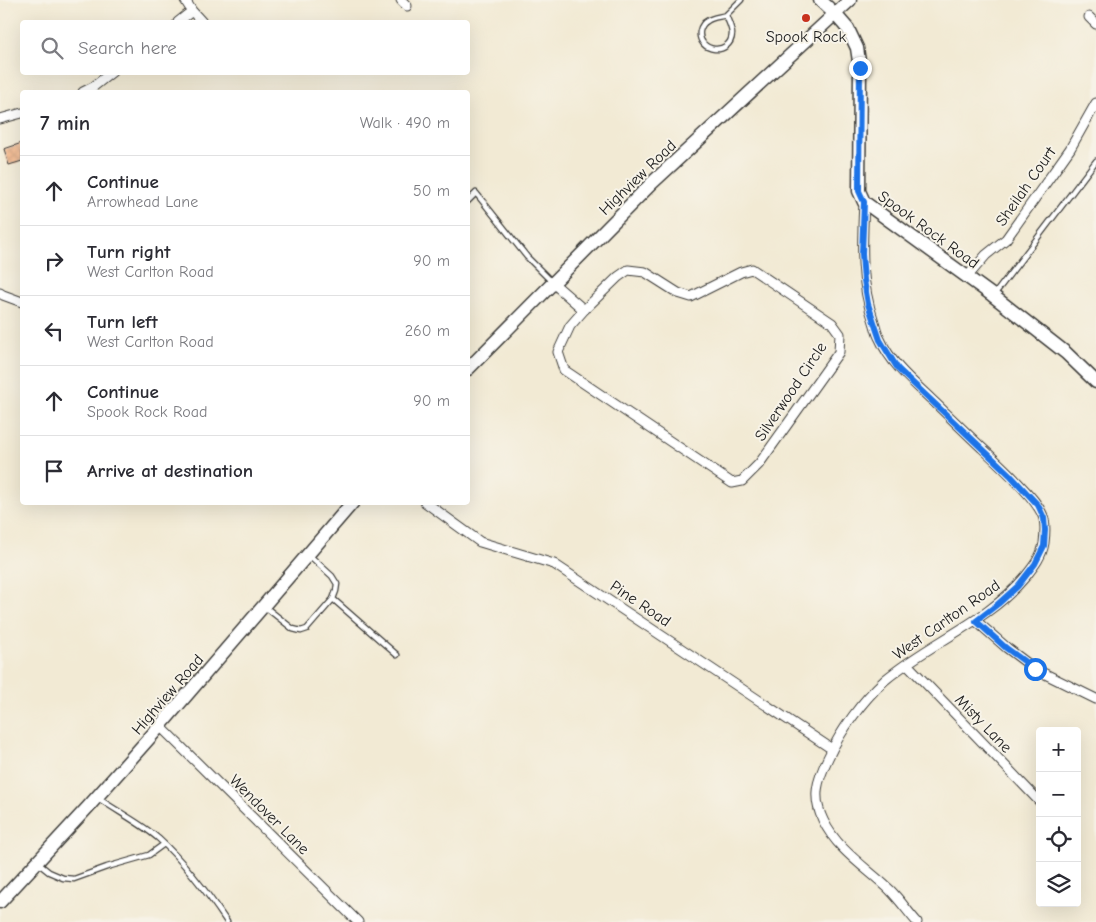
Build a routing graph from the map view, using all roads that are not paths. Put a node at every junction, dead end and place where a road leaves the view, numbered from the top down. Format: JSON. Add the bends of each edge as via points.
{"nodes":[{"id":1,"x":186,"y":0,"type":"edge"},
{"id":2,"x":741,"y":0,"type":"edge"},
{"id":3,"x":820,"y":0,"type":"edge"},
{"id":4,"x":850,"y":0,"type":"edge"},
{"id":5,"x":192,"y":11,"type":"junction"},
{"id":6,"x":835,"y":14,"type":"junction"},
{"id":7,"x":726,"y":15,"type":"junction"},
{"id":8,"x":181,"y":20,"type":"edge"},
{"id":9,"x":200,"y":20,"type":"edge"},
{"id":10,"x":108,"y":75,"type":"edge"},
{"id":11,"x":86,"y":90,"type":"edge"},
{"id":12,"x":1096,"y":103,"type":"edge"},
{"id":13,"x":20,"y":114,"type":"edge"},
{"id":14,"x":0,"y":120,"type":"edge"},
{"id":15,"x":1096,"y":161,"type":"edge"},
{"id":16,"x":470,"y":199,"type":"edge"},
{"id":17,"x":864,"y":202,"type":"junction"},
{"id":18,"x":967,"y":277,"type":"junction"},
{"id":19,"x":553,"y":283,"type":"junction"},
{"id":20,"x":0,"y":293,"type":"edge"},
{"id":21,"x":993,"y":297,"type":"junction"},
{"id":22,"x":20,"y":301,"type":"edge"},
{"id":23,"x":584,"y":310,"type":"junction"},
{"id":24,"x":470,"y":367,"type":"edge"},
{"id":25,"x":1096,"y":382,"type":"edge"},
{"id":26,"x":349,"y":505,"type":"edge"},
{"id":27,"x":429,"y":505,"type":"edge"},
{"id":28,"x":308,"y":554,"type":"junction"},
{"id":29,"x":333,"y":599,"type":"junction"},
{"id":30,"x":264,"y":606,"type":"junction"},
{"id":31,"x":976,"y":621,"type":"junction"},
{"id":32,"x":397,"y":655,"type":"dead end"},
{"id":33,"x":907,"y":664,"type":"junction"},
{"id":34,"x":1096,"y":699,"type":"edge"},
{"id":35,"x":160,"y":726,"type":"junction"},
{"id":36,"x":832,"y":749,"type":"junction"},
{"id":37,"x":97,"y":797,"type":"junction"},
{"id":38,"x":1036,"y":798,"type":"edge"},
{"id":39,"x":164,"y":844,"type":"junction"},
{"id":40,"x":37,"y":862,"type":"junction"},
{"id":41,"x":0,"y":902,"type":"edge"},
{"id":42,"x":226,"y":922,"type":"edge"},
{"id":43,"x":358,"y":922,"type":"edge"},
{"id":44,"x":917,"y":922,"type":"edge"}],
"edges":[{"from":1,"to":5,"type":"street"},
{"from":2,"to":7,"type":"lane"},
{"from":3,"to":6,"type":"street","name":"Spook Rock Road"},
{"from":4,"to":6,"type":"street","name":"Highview Road"},
{"from":5,"to":8,"type":"street"},
{"from":5,"to":9,"type":"street"},
{"from":6,"to":17,"type":"street","name":"Spook Rock Road","via":[[848,29],[857,48],[860,68],[859,191]]},
{"from":6,"to":19,"type":"street","name":"Highview Road","via":[[652,183]]},
{"from":7,"to":7,"type":"lane","via":[[708,20],[701,27],[702,42],[711,49],[721,49],[730,42],[732,32]]},
{"from":10,"to":11,"type":"street"},
{"from":12,"to":18,"type":"street","name":"Sheilah Court","via":[[1070,149],[1006,239]]},
{"from":13,"to":14,"type":"street"},
{"from":15,"to":21,"type":"lane"},
{"from":16,"to":19,"type":"lane","via":[[476,193],[527,257]]},
{"from":17,"to":18,"type":"street","name":"Spook Rock Road"},
{"from":17,"to":31,"type":"street","name":"West Carlton Road","via":[[864,280],[880,340],[898,369],[1010,475],[1038,505],[1044,518],[1044,546],[1035,564],[1018,586]]},
{"from":18,"to":21,"type":"street","name":"Spook Rock Road"},
{"from":19,"to":23,"type":"street"},
{"from":19,"to":24,"type":"street","name":"Highview Road"},
{"from":20,"to":22,"type":"street"},
{"from":21,"to":25,"type":"street","name":"Spook Rock Road","via":[[1066,353]]},
{"from":23,"to":23,"type":"street","name":"Silverwood Circle","via":[[570,326],[558,352],[564,370],[732,483],[742,481],[759,464],[838,352],[840,334],[832,323],[752,269],[690,296],[678,293],[645,272],[628,270]]},
{"from":26,"to":28,"type":"street","name":"Highview Road"},
{"from":27,"to":36,"type":"street","name":"Pine Road","via":[[480,542],[554,564]]},
{"from":28,"to":29,"type":"lane","via":[[337,584]]},
{"from":28,"to":30,"type":"street","name":"Highview Road"},
{"from":29,"to":30,"type":"lane","via":[[301,631],[293,629]]},
{"from":29,"to":32,"type":"lane"},
{"from":30,"to":35,"type":"street","name":"Highview Road"},
{"from":31,"to":33,"type":"street","name":"West Carlton Road"},
{"from":31,"to":34,"type":"street","via":[[1035,669]]},
{"from":33,"to":36,"type":"street","name":"West Carlton Road","via":[[866,700]]},
{"from":33,"to":38,"type":"street","name":"Misty Lane"},
{"from":35,"to":37,"type":"street","name":"Highview Road"},
{"from":35,"to":43,"type":"street","name":"Wendover Lane"},
{"from":36,"to":44,"type":"street","name":"West Carlton Road","via":[[821,773],[817,793],[818,808],[825,823],[839,844],[890,891]]},
{"from":37,"to":39,"type":"lane"},
{"from":37,"to":40,"type":"street","name":"Highview Road"},
{"from":39,"to":40,"type":"lane","via":[[149,855],[74,879],[49,872]]},
{"from":39,"to":42,"type":"lane","via":[[186,867]]},
{"from":40,"to":41,"type":"street","name":"Highview Road"}]}
